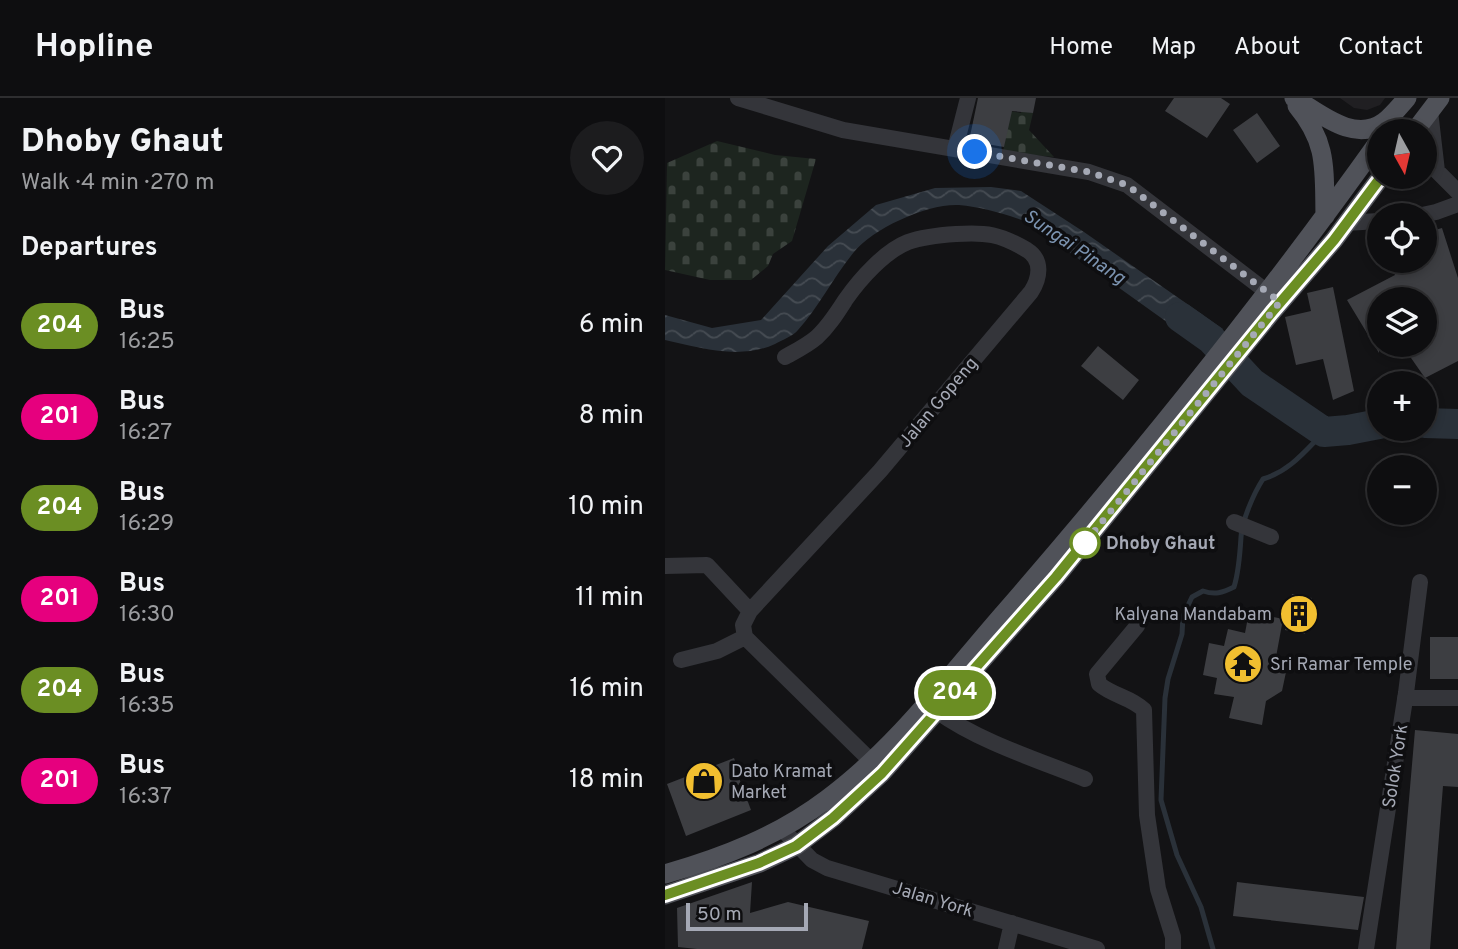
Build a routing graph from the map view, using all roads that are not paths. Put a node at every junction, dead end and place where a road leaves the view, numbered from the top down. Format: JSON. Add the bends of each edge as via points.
{"nodes":[{"id":1,"x":738,"y":98,"type":"edge"},
{"id":2,"x":968,"y":98,"type":"edge"},
{"id":3,"x":1292,"y":98,"type":"edge"},
{"id":4,"x":1408,"y":98,"type":"edge"},
{"id":5,"x":1435,"y":104,"type":"edge"},
{"id":6,"x":1394,"y":119,"type":"edge"},
{"id":7,"x":1424,"y":119,"type":"edge"},
{"id":8,"x":955,"y":149,"type":"junction"},
{"id":9,"x":1367,"y":158,"type":"edge"},
{"id":10,"x":1372,"y":189,"type":"edge"},
{"id":11,"x":1458,"y":191,"type":"edge"},
{"id":12,"x":1458,"y":204,"type":"edge"},
{"id":13,"x":1437,"y":212,"type":"edge"},
{"id":14,"x":1325,"y":216,"type":"junction"},
{"id":15,"x":1367,"y":222,"type":"edge"},
{"id":16,"x":1346,"y":223,"type":"junction"},
{"id":17,"x":1273,"y":297,"type":"junction"},
{"id":18,"x":785,"y":357,"type":"dead end"},
{"id":19,"x":1212,"y":376,"type":"junction"},
{"id":20,"x":1234,"y":523,"type":"dead end"},
{"id":21,"x":1271,"y":537,"type":"dead end"},
{"id":22,"x":665,"y":566,"type":"edge"},
{"id":23,"x":1420,"y":582,"type":"dead end"},
{"id":24,"x":750,"y":611,"type":"junction"},
{"id":25,"x":1137,"y":626,"type":"dead end"},
{"id":26,"x":745,"y":637,"type":"junction"},
{"id":27,"x":681,"y":660,"type":"dead end"},
{"id":28,"x":1405,"y":698,"type":"junction"},
{"id":29,"x":1458,"y":698,"type":"edge"},
{"id":30,"x":938,"y":712,"type":"junction"},
{"id":31,"x":872,"y":762,"type":"junction"},
{"id":32,"x":1085,"y":779,"type":"dead end"},
{"id":33,"x":782,"y":830,"type":"junction"},
{"id":34,"x":796,"y":846,"type":"junction"},
{"id":35,"x":665,"y":874,"type":"edge"},
{"id":36,"x":665,"y":895,"type":"edge"},
{"id":37,"x":1012,"y":923,"type":"junction"},
{"id":38,"x":1006,"y":949,"type":"edge"},
{"id":39,"x":1097,"y":949,"type":"edge"},
{"id":40,"x":1173,"y":949,"type":"edge"},
{"id":41,"x":1366,"y":949,"type":"edge"}],
"edges":[{"from":1,"to":8,"type":"street","via":[[843,130]]},
{"from":2,"to":8,"type":"street"},
{"from":3,"to":4,"type":"main road","via":[[1356,130],[1384,123]]},
{"from":3,"to":14,"type":"main road","via":[[1318,138],[1324,160]]},
{"from":4,"to":6,"type":"main road"},
{"from":5,"to":7,"type":"main road"},
{"from":5,"to":11,"type":"street","via":[[1433,155],[1437,171]]},
{"from":8,"to":17,"type":"street","via":[[1089,172],[1127,185]]},
{"from":9,"to":14,"type":"main road"},
{"from":10,"to":16,"type":"main road"},
{"from":12,"to":13,"type":"street"},
{"from":14,"to":17,"type":"main road"},
{"from":15,"to":16,"type":"street"},
{"from":16,"to":17,"type":"main road"},
{"from":17,"to":19,"type":"main road"},
{"from":18,"to":24,"type":"street","name":"Jalan Gopeng","via":[[816,339],[873,266],[908,242],[991,233],[1031,253],[1037,262],[1039,273],[1031,292],[880,471]]},
{"from":19,"to":30,"type":"main road","via":[[1056,577]]},
{"from":19,"to":31,"type":"main road"},
{"from":20,"to":21,"type":"street"},
{"from":22,"to":24,"type":"street","via":[[707,565]]},
{"from":23,"to":28,"type":"street","name":"Solok York"},
{"from":24,"to":26,"type":"street","via":[[743,625]]},
{"from":25,"to":40,"type":"street","via":[[1097,674],[1106,690],[1135,701],[1144,710],[1147,815]]},
{"from":26,"to":27,"type":"street","via":[[717,652]]},
{"from":26,"to":31,"type":"street"},
{"from":28,"to":29,"type":"street"},
{"from":28,"to":41,"type":"street","name":"Solok York"},
{"from":30,"to":32,"type":"street"},
{"from":30,"to":34,"type":"main road","via":[[882,773]]},
{"from":31,"to":33,"type":"main road"},
{"from":33,"to":34,"type":"street","name":"Jalan York"},
{"from":33,"to":35,"type":"main road"},
{"from":34,"to":36,"type":"main road"},
{"from":34,"to":37,"type":"street","name":"Jalan York","via":[[827,867]]},
{"from":37,"to":38,"type":"street"},
{"from":37,"to":39,"type":"street","name":"Jalan York"}]}
